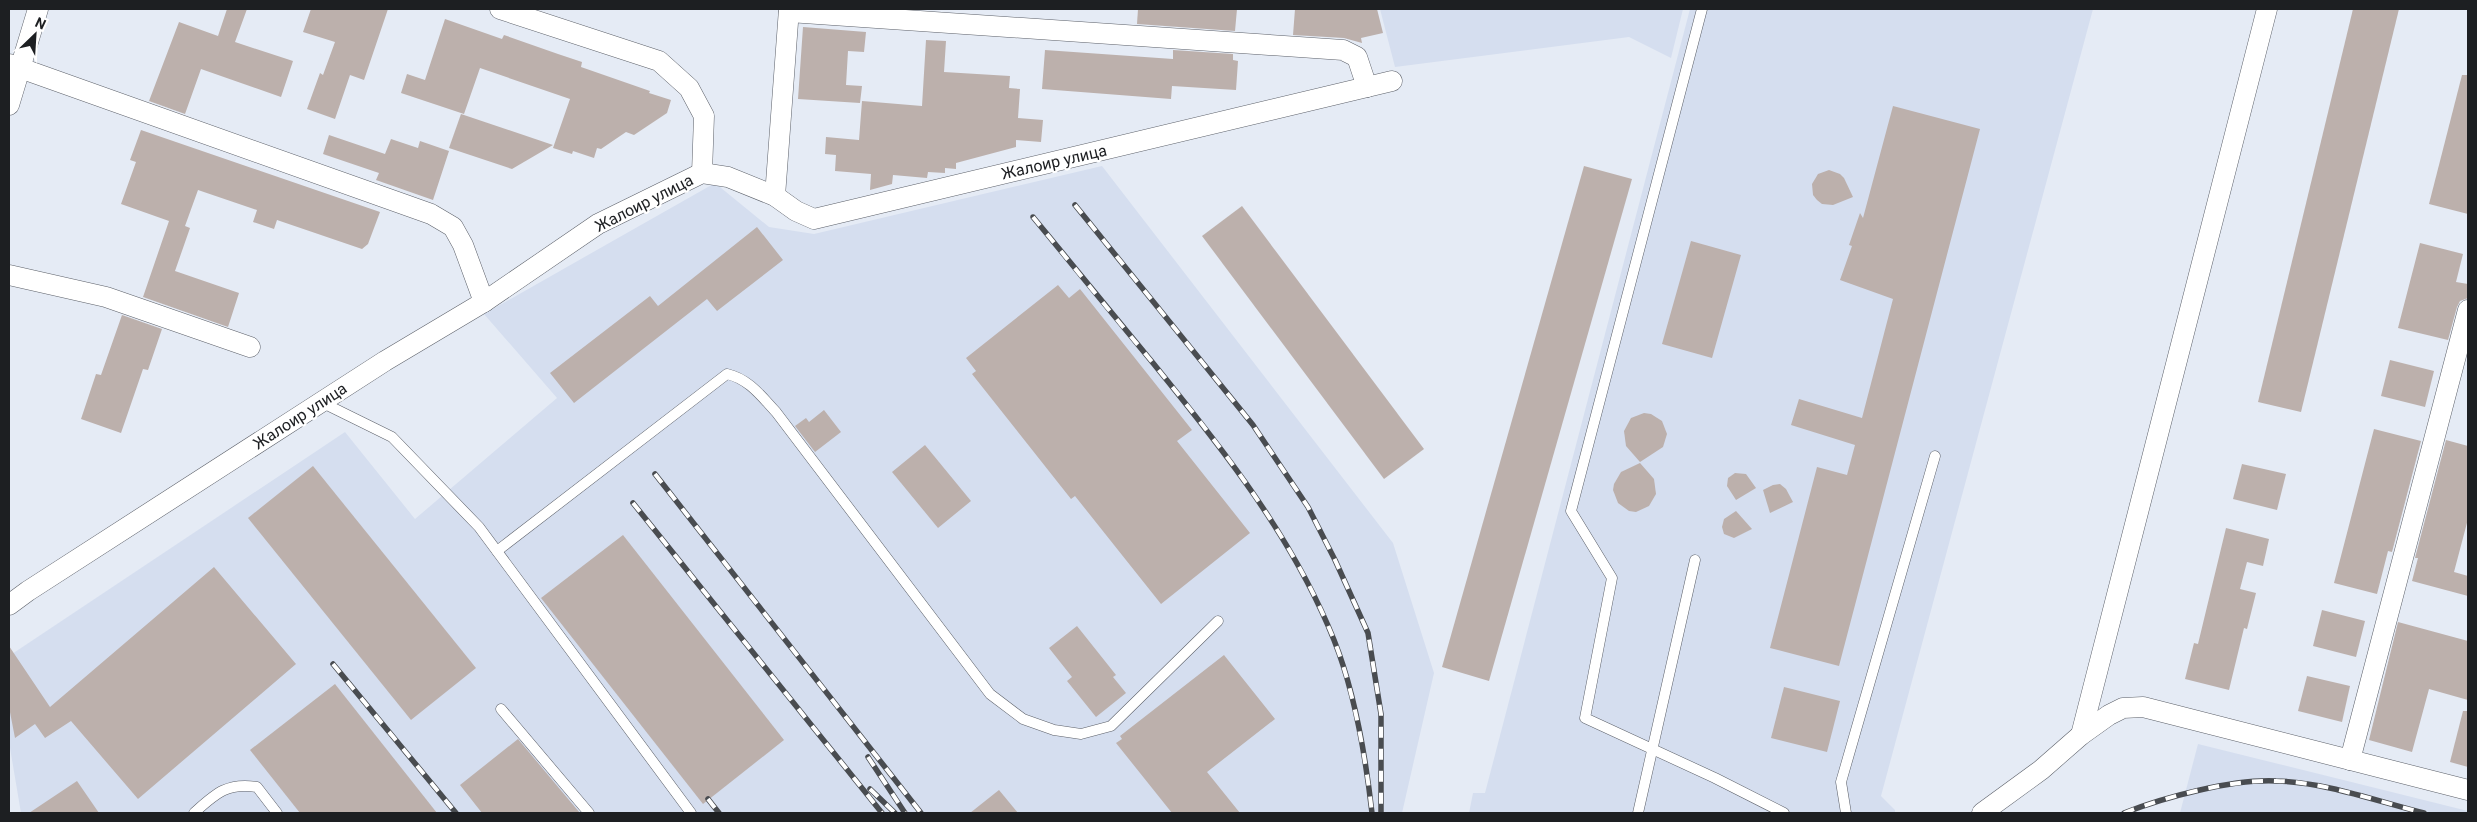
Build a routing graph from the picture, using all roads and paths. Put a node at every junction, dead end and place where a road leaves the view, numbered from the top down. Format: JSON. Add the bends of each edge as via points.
{"nodes":[{"id":1,"x":38,"y":9,"type":"edge"},
{"id":2,"x":500,"y":9,"type":"edge"},
{"id":3,"x":1702,"y":9,"type":"edge"},
{"id":4,"x":2267,"y":9,"type":"edge"},
{"id":5,"x":789,"y":10,"type":"edge"},
{"id":6,"x":14,"y":66,"type":"edge"},
{"id":7,"x":1392,"y":81,"type":"dead end"},
{"id":8,"x":1367,"y":87,"type":"junction"},
{"id":9,"x":9,"y":105,"type":"edge"},
{"id":10,"x":702,"y":173,"type":"junction"},
{"id":11,"x":775,"y":196,"type":"junction"},
{"id":12,"x":9,"y":275,"type":"edge"},
{"id":13,"x":484,"y":302,"type":"junction"},
{"id":14,"x":2468,"y":310,"type":"edge"},
{"id":15,"x":250,"y":347,"type":"dead end"},
{"id":16,"x":321,"y":402,"type":"junction"},
{"id":17,"x":1935,"y":456,"type":"dead end"},
{"id":18,"x":497,"y":551,"type":"junction"},
{"id":19,"x":1695,"y":560,"type":"dead end"},
{"id":20,"x":9,"y":605,"type":"edge"},
{"id":21,"x":1218,"y":621,"type":"dead end"},
{"id":22,"x":501,"y":709,"type":"dead end"},
{"id":23,"x":2081,"y":735,"type":"junction"},
{"id":24,"x":1654,"y":748,"type":"junction"},
{"id":25,"x":2350,"y":760,"type":"junction"},
{"id":26,"x":2468,"y":790,"type":"edge"},
{"id":27,"x":194,"y":813,"type":"edge"},
{"id":28,"x":277,"y":813,"type":"edge"},
{"id":29,"x":589,"y":813,"type":"edge"},
{"id":30,"x":691,"y":813,"type":"edge"},
{"id":31,"x":1638,"y":813,"type":"edge"},
{"id":32,"x":1784,"y":813,"type":"edge"},
{"id":33,"x":1846,"y":813,"type":"edge"},
{"id":34,"x":1982,"y":813,"type":"edge"}],
"edges":[{"from":1,"to":6,"type":"street"},
{"from":2,"to":10,"type":"street","via":[[659,61],[689,88],[704,116]]},
{"from":3,"to":24,"type":"lane","via":[[1571,511],[1612,578],[1585,718]]},
{"from":4,"to":23,"type":"street"},
{"from":5,"to":8,"type":"street","via":[[1343,50],[1357,57]]},
{"from":5,"to":11,"type":"street"},
{"from":6,"to":9,"type":"street"},
{"from":6,"to":13,"type":"street","via":[[431,214],[453,227]]},
{"from":7,"to":8,"type":"street","name":"Жалоир улица"},
{"from":8,"to":11,"type":"street","name":"Жалоир улица","via":[[814,219]]},
{"from":10,"to":11,"type":"street","name":"Жалоир улица","via":[[728,177]]},
{"from":10,"to":13,"type":"street","name":"Жалоир улица","via":[[598,224]]},
{"from":12,"to":15,"type":"street","via":[[106,297]]},
{"from":13,"to":16,"type":"street","name":"Жалоир улица"},
{"from":14,"to":25,"type":"street"},
{"from":16,"to":18,"type":"lane","via":[[392,438],[479,527]]},
{"from":16,"to":20,"type":"street","name":"Жалоир улица"},
{"from":17,"to":33,"type":"lane","via":[[1841,782]]},
{"from":18,"to":21,"type":"lane","via":[[727,374],[741,377],[776,412],[990,694],[1023,719],[1054,730],[1081,734],[1111,726]]},
{"from":18,"to":30,"type":"lane"},
{"from":19,"to":24,"type":"lane"},
{"from":22,"to":29,"type":"lane"},
{"from":23,"to":25,"type":"street","via":[[2123,708],[2143,708]]},
{"from":23,"to":34,"type":"street","via":[[2041,770]]},
{"from":24,"to":31,"type":"lane"},
{"from":24,"to":32,"type":"lane"},
{"from":25,"to":26,"type":"street"},
{"from":27,"to":28,"type":"lane","via":[[213,796],[239,784],[257,788]]}]}
